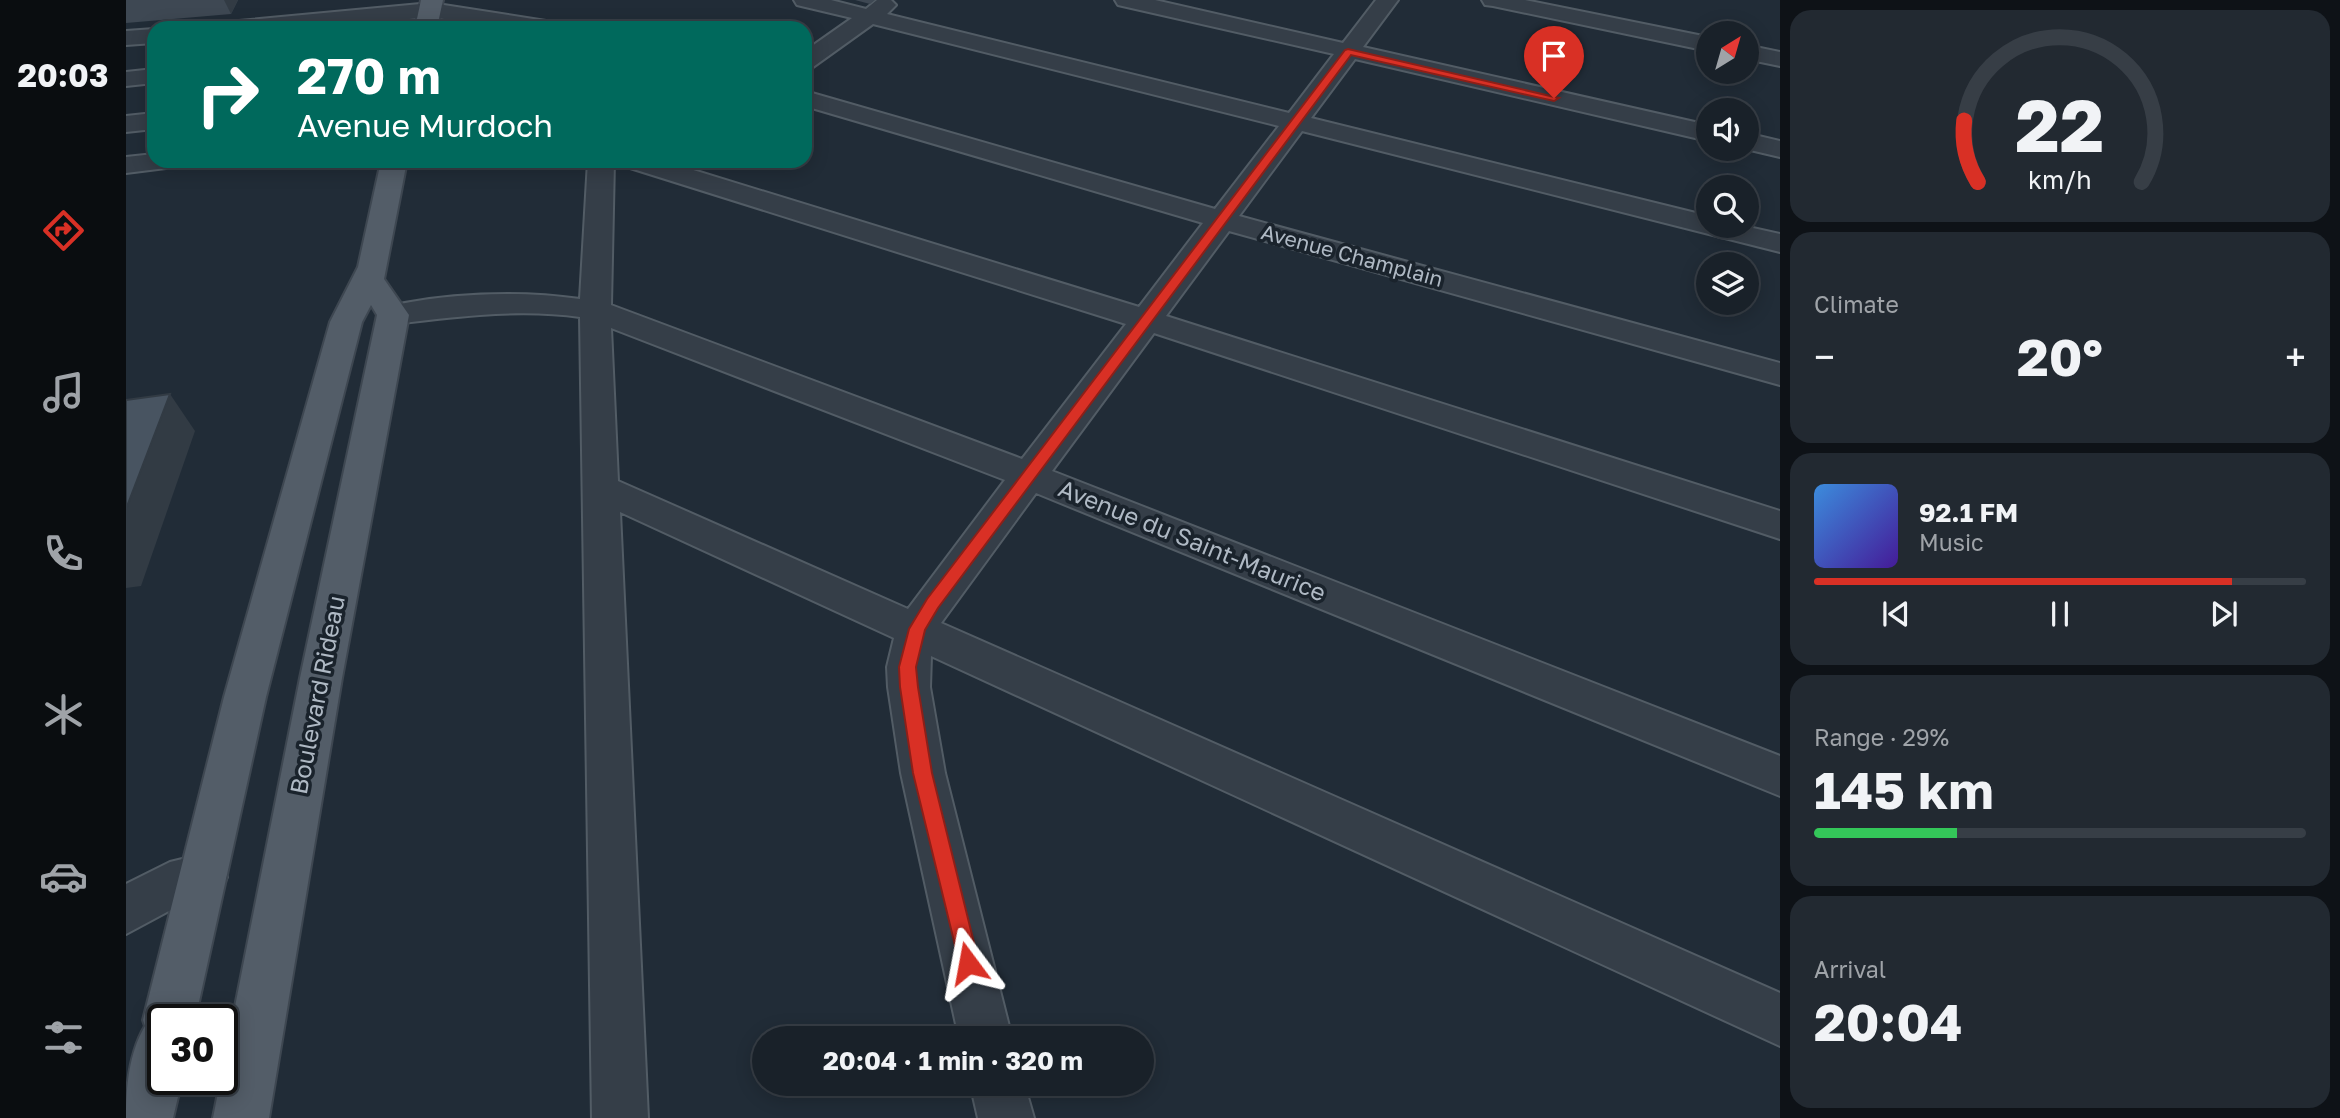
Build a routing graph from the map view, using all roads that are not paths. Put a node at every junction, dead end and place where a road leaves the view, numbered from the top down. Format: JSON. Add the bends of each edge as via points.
{"nodes":[{"id":1,"x":805,"y":0,"type":"edge"},
{"id":2,"x":892,"y":0,"type":"edge"},
{"id":3,"x":1126,"y":0,"type":"edge"},
{"id":4,"x":1387,"y":0,"type":"edge"},
{"id":5,"x":1493,"y":0,"type":"edge"},
{"id":6,"x":430,"y":13,"type":"edge"},
{"id":7,"x":869,"y":16,"type":"junction"},
{"id":8,"x":366,"y":21,"type":"edge"},
{"id":9,"x":492,"y":21,"type":"edge"},
{"id":10,"x":147,"y":36,"type":"edge"},
{"id":11,"x":126,"y":38,"type":"edge"},
{"id":12,"x":1696,"y":42,"type":"edge"},
{"id":13,"x":1348,"y":52,"type":"junction"},
{"id":14,"x":1759,"y":55,"type":"edge"},
{"id":15,"x":812,"y":57,"type":"edge"},
{"id":16,"x":1780,"y":59,"type":"edge"},
{"id":17,"x":147,"y":77,"type":"edge"},
{"id":18,"x":126,"y":79,"type":"edge"},
{"id":19,"x":812,"y":100,"type":"edge"},
{"id":20,"x":147,"y":122,"type":"edge"},
{"id":21,"x":1295,"y":123,"type":"junction"},
{"id":22,"x":126,"y":124,"type":"edge"},
{"id":23,"x":1696,"y":129,"type":"edge"},
{"id":24,"x":1759,"y":144,"type":"edge"},
{"id":25,"x":1780,"y":149,"type":"edge"},
{"id":26,"x":147,"y":163,"type":"edge"},
{"id":27,"x":126,"y":165,"type":"edge"},
{"id":28,"x":393,"y":168,"type":"edge"},
{"id":29,"x":601,"y":168,"type":"edge"},
{"id":30,"x":658,"y":168,"type":"edge"},
{"id":31,"x":1222,"y":220,"type":"junction"},
{"id":32,"x":1696,"y":222,"type":"edge"},
{"id":33,"x":1759,"y":238,"type":"edge"},
{"id":34,"x":1780,"y":243,"type":"edge"},
{"id":35,"x":371,"y":273,"type":"junction"},
{"id":36,"x":595,"y":310,"type":"junction"},
{"id":37,"x":393,"y":315,"type":"junction"},
{"id":38,"x":1147,"y":320,"type":"junction"},
{"id":39,"x":1780,"y":374,"type":"edge"},
{"id":40,"x":1030,"y":476,"type":"junction"},
{"id":41,"x":601,"y":488,"type":"junction"},
{"id":42,"x":1780,"y":525,"type":"edge"},
{"id":43,"x":917,"y":629,"type":"junction"},
{"id":44,"x":1780,"y":776,"type":"edge"},
{"id":45,"x":202,"y":877,"type":"junction"},
{"id":46,"x":126,"y":910,"type":"edge"},
{"id":47,"x":173,"y":1004,"type":"edge"},
{"id":48,"x":1780,"y":1020,"type":"edge"},
{"id":49,"x":983,"y":1026,"type":"edge"},
{"id":50,"x":151,"y":1095,"type":"edge"},
{"id":51,"x":1001,"y":1096,"type":"edge"},
{"id":52,"x":145,"y":1118,"type":"edge"},
{"id":53,"x":241,"y":1118,"type":"edge"},
{"id":54,"x":620,"y":1118,"type":"edge"},
{"id":55,"x":1006,"y":1118,"type":"edge"}],
"edges":[{"from":1,"to":7,"type":"street"},
{"from":2,"to":7,"type":"street"},
{"from":3,"to":13,"type":"street"},
{"from":4,"to":13,"type":"street"},
{"from":5,"to":12,"type":"street"},
{"from":6,"to":8,"type":"street"},
{"from":6,"to":9,"type":"street"},
{"from":7,"to":15,"type":"street"},
{"from":7,"to":21,"type":"street"},
{"from":10,"to":11,"type":"street"},
{"from":13,"to":21,"type":"street"},
{"from":13,"to":23,"type":"street"},
{"from":14,"to":16,"type":"street"},
{"from":17,"to":18,"type":"street"},
{"from":19,"to":31,"type":"street","name":"Avenue Champlain"},
{"from":20,"to":22,"type":"street"},
{"from":21,"to":31,"type":"street"},
{"from":21,"to":32,"type":"street"},
{"from":24,"to":25,"type":"street"},
{"from":26,"to":27,"type":"street"},
{"from":28,"to":35,"type":"main road"},
{"from":29,"to":36,"type":"street"},
{"from":30,"to":38,"type":"street"},
{"from":31,"to":38,"type":"street"},
{"from":31,"to":39,"type":"street","name":"Avenue Champlain"},
{"from":33,"to":34,"type":"street"},
{"from":35,"to":37,"type":"main road"},
{"from":35,"to":45,"type":"main road","via":[[346,321],[245,697]]},
{"from":36,"to":37,"type":"street","name":"Avenue du Saint-Maurice","via":[[560,305],[473,305]]},
{"from":36,"to":40,"type":"street","name":"Avenue du Saint-Maurice"},
{"from":36,"to":41,"type":"street"},
{"from":37,"to":53,"type":"main road","name":"Boulevard Rideau"},
{"from":38,"to":40,"type":"street"},
{"from":38,"to":42,"type":"street"},
{"from":40,"to":43,"type":"street"},
{"from":40,"to":44,"type":"street","name":"Avenue du Saint-Maurice"},
{"from":41,"to":43,"type":"street"},
{"from":41,"to":54,"type":"street"},
{"from":43,"to":48,"type":"street"},
{"from":43,"to":49,"type":"street","via":[[908,667],[922,773]]},
{"from":45,"to":46,"type":"street","via":[[170,885]]},
{"from":45,"to":47,"type":"main road"},
{"from":50,"to":52,"type":"main road"},
{"from":51,"to":55,"type":"street"}]}
